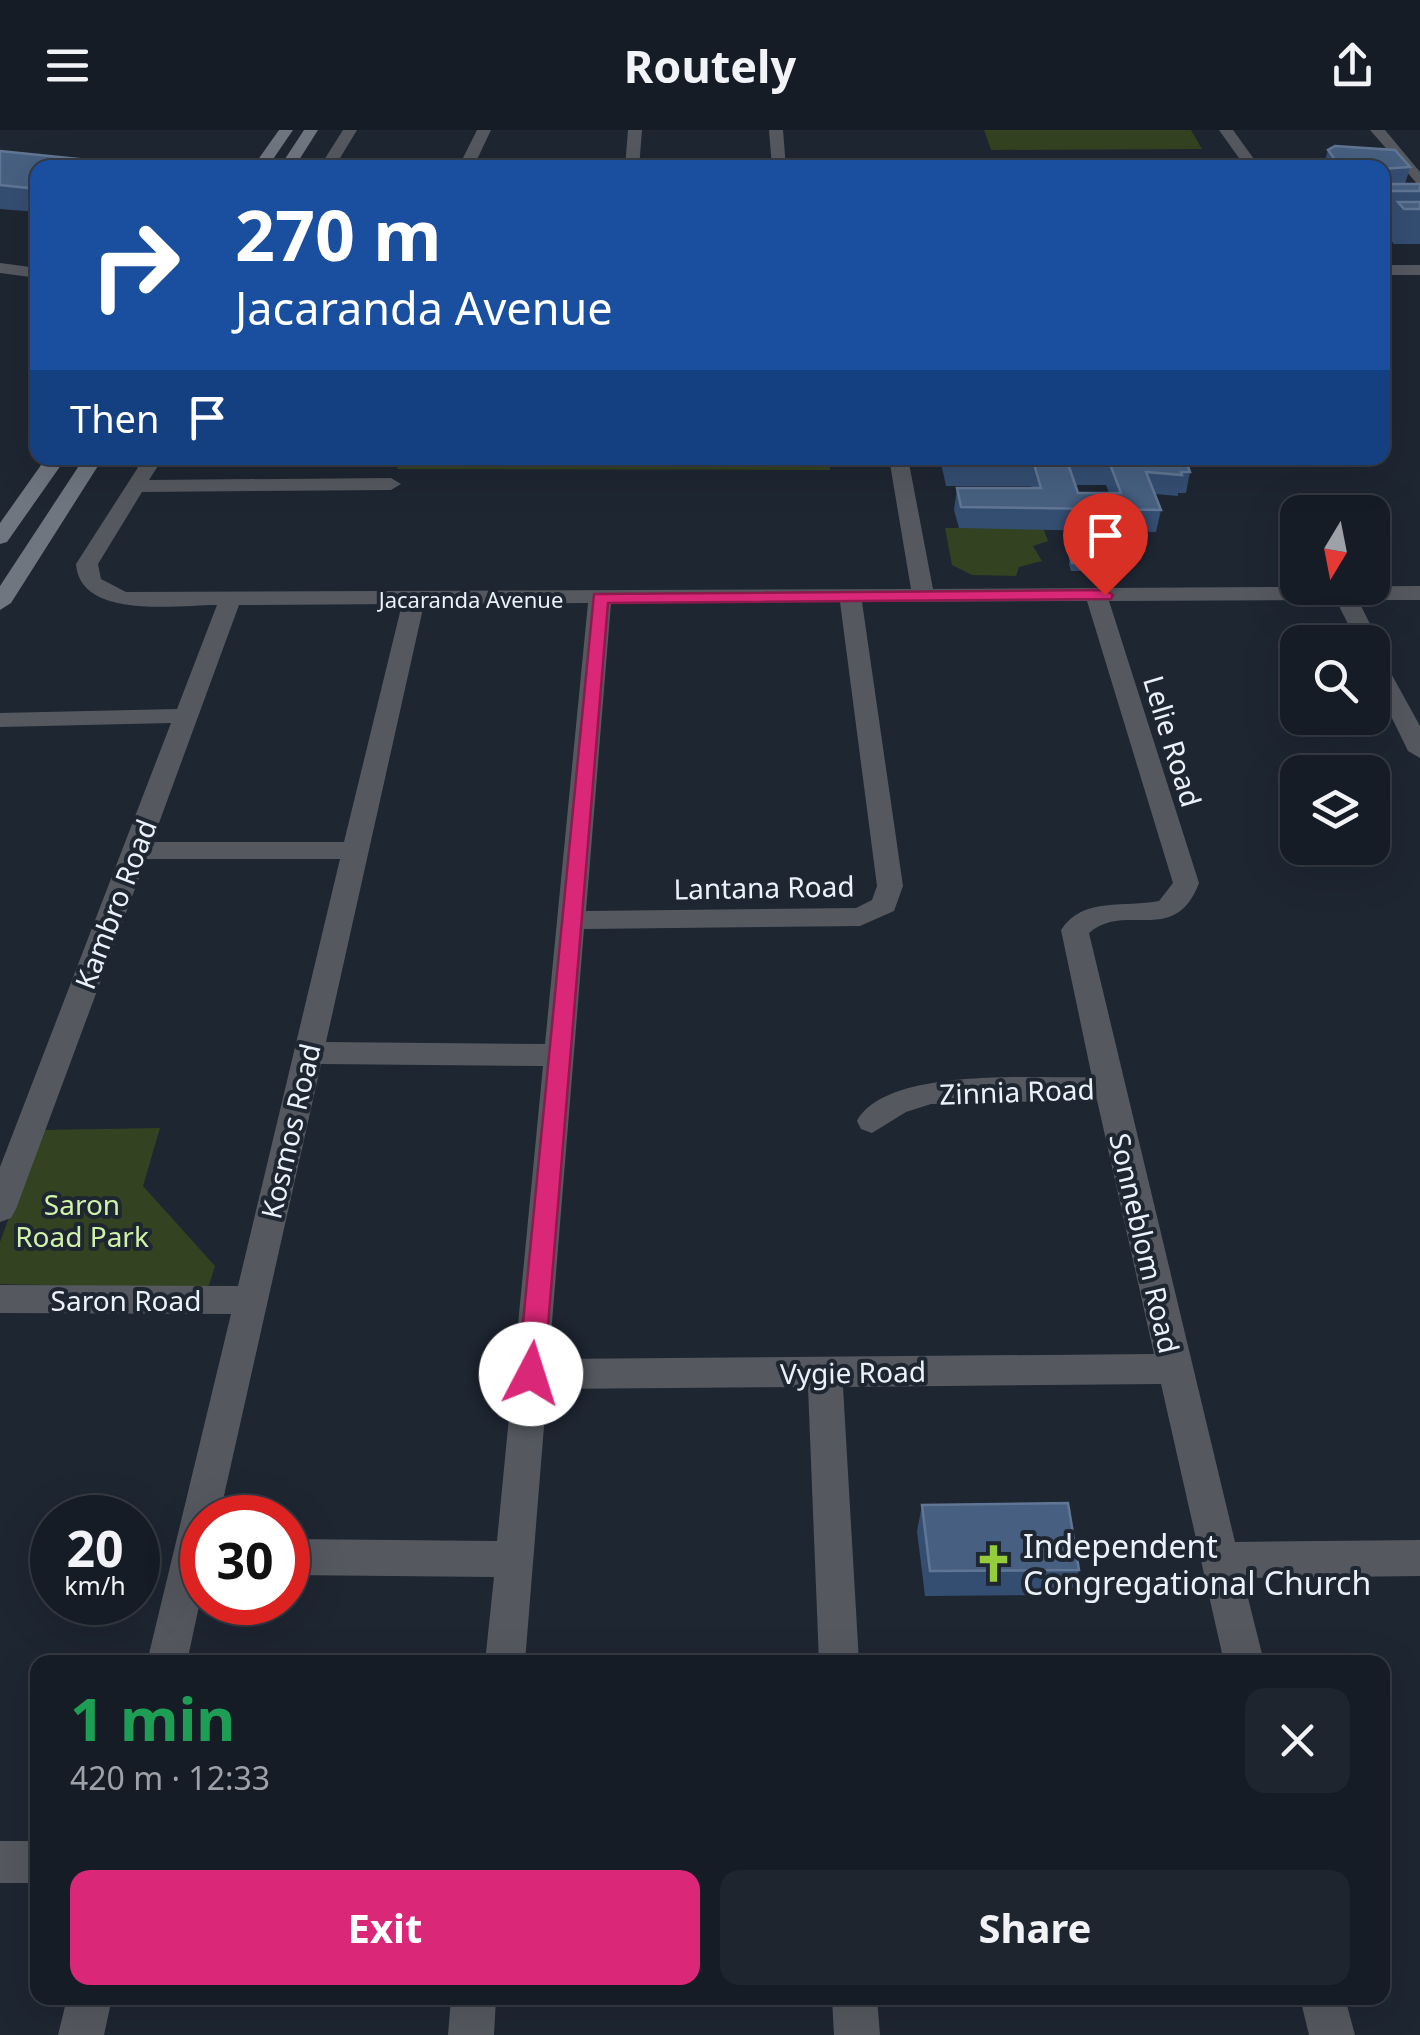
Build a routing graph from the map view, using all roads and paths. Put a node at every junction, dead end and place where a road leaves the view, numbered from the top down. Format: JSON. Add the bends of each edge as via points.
{"nodes":[{"id":1,"x":286,"y":130,"type":"edge"},
{"id":2,"x":312,"y":130,"type":"edge"},
{"id":3,"x":350,"y":130,"type":"edge"},
{"id":4,"x":484,"y":130,"type":"edge"},
{"id":5,"x":635,"y":130,"type":"edge"},
{"id":6,"x":776,"y":130,"type":"edge"},
{"id":7,"x":1226,"y":130,"type":"edge"},
{"id":8,"x":1381,"y":135,"type":"edge"},
{"id":9,"x":1403,"y":140,"type":"dead end"},
{"id":10,"x":265,"y":160,"type":"edge"},
{"id":11,"x":291,"y":160,"type":"edge"},
{"id":12,"x":331,"y":160,"type":"edge"},
{"id":13,"x":469,"y":160,"type":"edge"},
{"id":14,"x":633,"y":160,"type":"edge"},
{"id":15,"x":778,"y":160,"type":"edge"},
{"id":16,"x":1248,"y":160,"type":"edge"},
{"id":17,"x":1390,"y":162,"type":"edge"},
{"id":18,"x":1403,"y":162,"type":"junction"},
{"id":19,"x":1420,"y":182,"type":"edge"},
{"id":20,"x":0,"y":268,"type":"edge"},
{"id":21,"x":1390,"y":270,"type":"edge"},
{"id":22,"x":1420,"y":270,"type":"edge"},
{"id":23,"x":30,"y":272,"type":"edge"},
{"id":24,"x":51,"y":465,"type":"edge"},
{"id":25,"x":89,"y":465,"type":"edge"},
{"id":26,"x":148,"y":465,"type":"edge"},
{"id":27,"x":899,"y":465,"type":"edge"},
{"id":28,"x":391,"y":484,"type":"dead end"},
{"id":29,"x":135,"y":486,"type":"junction"},
{"id":30,"x":0,"y":538,"type":"edge"},
{"id":31,"x":1390,"y":593,"type":"edge"},
{"id":32,"x":1420,"y":593,"type":"edge"},
{"id":33,"x":1280,"y":594,"type":"edge"},
{"id":34,"x":1096,"y":595,"type":"junction"},
{"id":35,"x":850,"y":596,"type":"junction"},
{"id":36,"x":923,"y":596,"type":"junction"},
{"id":37,"x":600,"y":598,"type":"junction"},
{"id":38,"x":414,"y":599,"type":"junction"},
{"id":39,"x":230,"y":600,"type":"junction"},
{"id":40,"x":0,"y":603,"type":"edge"},
{"id":41,"x":1390,"y":689,"type":"edge"},
{"id":42,"x":186,"y":716,"type":"junction"},
{"id":43,"x":0,"y":720,"type":"edge"},
{"id":44,"x":1420,"y":751,"type":"edge"},
{"id":45,"x":135,"y":850,"type":"junction"},
{"id":46,"x":355,"y":851,"type":"junction"},
{"id":47,"x":1176,"y":903,"type":"joint"},
{"id":48,"x":570,"y":920,"type":"junction"},
{"id":49,"x":308,"y":1052,"type":"junction"},
{"id":50,"x":560,"y":1055,"type":"junction"},
{"id":51,"x":1109,"y":1088,"type":"junction"},
{"id":52,"x":872,"y":1121,"type":"dead end"},
{"id":53,"x":0,"y":1209,"type":"edge"},
{"id":54,"x":0,"y":1299,"type":"edge"},
{"id":55,"x":252,"y":1300,"type":"junction"},
{"id":56,"x":1174,"y":1368,"type":"junction"},
{"id":57,"x":825,"y":1372,"type":"junction"},
{"id":58,"x":531,"y":1374,"type":"junction"},
{"id":59,"x":210,"y":1495,"type":"edge"},
{"id":60,"x":310,"y":1557,"type":"edge"},
{"id":61,"x":1420,"y":1558,"type":"edge"},
{"id":62,"x":515,"y":1559,"type":"junction"},
{"id":63,"x":1220,"y":1560,"type":"junction"},
{"id":64,"x":180,"y":1618,"type":"edge"},
{"id":65,"x":170,"y":1655,"type":"edge"},
{"id":66,"x":506,"y":1655,"type":"edge"},
{"id":67,"x":839,"y":1655,"type":"edge"},
{"id":68,"x":1242,"y":1655,"type":"edge"},
{"id":69,"x":0,"y":1862,"type":"edge"},
{"id":70,"x":30,"y":1862,"type":"edge"},
{"id":71,"x":88,"y":2005,"type":"edge"},
{"id":72,"x":473,"y":2005,"type":"edge"},
{"id":73,"x":855,"y":2005,"type":"edge"},
{"id":74,"x":1325,"y":2005,"type":"edge"},
{"id":75,"x":81,"y":2035,"type":"edge"},
{"id":76,"x":471,"y":2035,"type":"edge"},
{"id":77,"x":857,"y":2035,"type":"edge"},
{"id":78,"x":1332,"y":2035,"type":"edge"}],
"edges":[{"from":1,"to":10,"type":"main road"},
{"from":2,"to":11,"type":"main road"},
{"from":3,"to":12,"type":"street"},
{"from":4,"to":13,"type":"street"},
{"from":5,"to":14,"type":"street"},
{"from":6,"to":15,"type":"street"},
{"from":7,"to":16,"type":"street"},
{"from":8,"to":9,"type":"street"},
{"from":8,"to":18,"type":"street"},
{"from":17,"to":18,"type":"street"},
{"from":18,"to":19,"type":"street"},
{"from":20,"to":23,"type":"street"},
{"from":21,"to":22,"type":"street"},
{"from":24,"to":30,"type":"main road"},
{"from":25,"to":40,"type":"main road"},
{"from":26,"to":29,"type":"street","name":"Jacaranda Avenue"},
{"from":27,"to":36,"type":"street"},
{"from":28,"to":29,"type":"street"},
{"from":29,"to":39,"type":"street","name":"Jacaranda Avenue","via":[[90,558],[90,582],[125,599]]},
{"from":31,"to":32,"type":"street","name":"Jacaranda Avenue"},
{"from":33,"to":34,"type":"street","name":"Jacaranda Avenue"},
{"from":34,"to":36,"type":"street","name":"Jacaranda Avenue"},
{"from":34,"to":47,"type":"street","name":"Lelie Road","via":[[1184,875],[1185,890]]},
{"from":35,"to":36,"type":"street","name":"Jacaranda Avenue"},
{"from":35,"to":37,"type":"street","name":"Jacaranda Avenue"},
{"from":35,"to":48,"type":"street","name":"Lantana Road","via":[[890,886],[884,904],[860,917]]},
{"from":37,"to":38,"type":"street","name":"Jacaranda Avenue"},
{"from":37,"to":48,"type":"street"},
{"from":38,"to":39,"type":"street","name":"Jacaranda Avenue"},
{"from":38,"to":46,"type":"street","name":"Kosmos Road"},
{"from":39,"to":42,"type":"street","name":"Kambro Road"},
{"from":41,"to":44,"type":"street"},
{"from":42,"to":43,"type":"street"},
{"from":42,"to":45,"type":"street","name":"Kambro Road"},
{"from":45,"to":46,"type":"street"},
{"from":45,"to":53,"type":"street","name":"Kambro Road"},
{"from":46,"to":49,"type":"street","name":"Kosmos Road"},
{"from":47,"to":51,"type":"street","name":"Sonneblom Road","via":[[1160,911],[1092,915],[1075,930]]},
{"from":48,"to":50,"type":"street"},
{"from":49,"to":50,"type":"street"},
{"from":49,"to":55,"type":"street","name":"Kosmos Road"},
{"from":50,"to":58,"type":"street"},
{"from":51,"to":52,"type":"street","name":"Zinnia Road","via":[[931,1093],[895,1104]]},
{"from":51,"to":56,"type":"street","name":"Sonneblom Road"},
{"from":54,"to":55,"type":"street","name":"Saron Road"},
{"from":55,"to":59,"type":"street","name":"Kosmos Road"},
{"from":56,"to":57,"type":"street","name":"Vygie Road"},
{"from":56,"to":63,"type":"street","name":"Sonneblom Road"},
{"from":57,"to":58,"type":"street","name":"Vygie Road"},
{"from":57,"to":67,"type":"street"},
{"from":58,"to":62,"type":"street"},
{"from":60,"to":62,"type":"street"},
{"from":61,"to":63,"type":"street"},
{"from":62,"to":66,"type":"street"},
{"from":63,"to":68,"type":"street","name":"Sonneblom Road"},
{"from":64,"to":65,"type":"street","name":"Kosmos Road"},
{"from":69,"to":70,"type":"street"},
{"from":71,"to":75,"type":"street"},
{"from":72,"to":76,"type":"street"},
{"from":73,"to":77,"type":"street"},
{"from":74,"to":78,"type":"street"}]}
